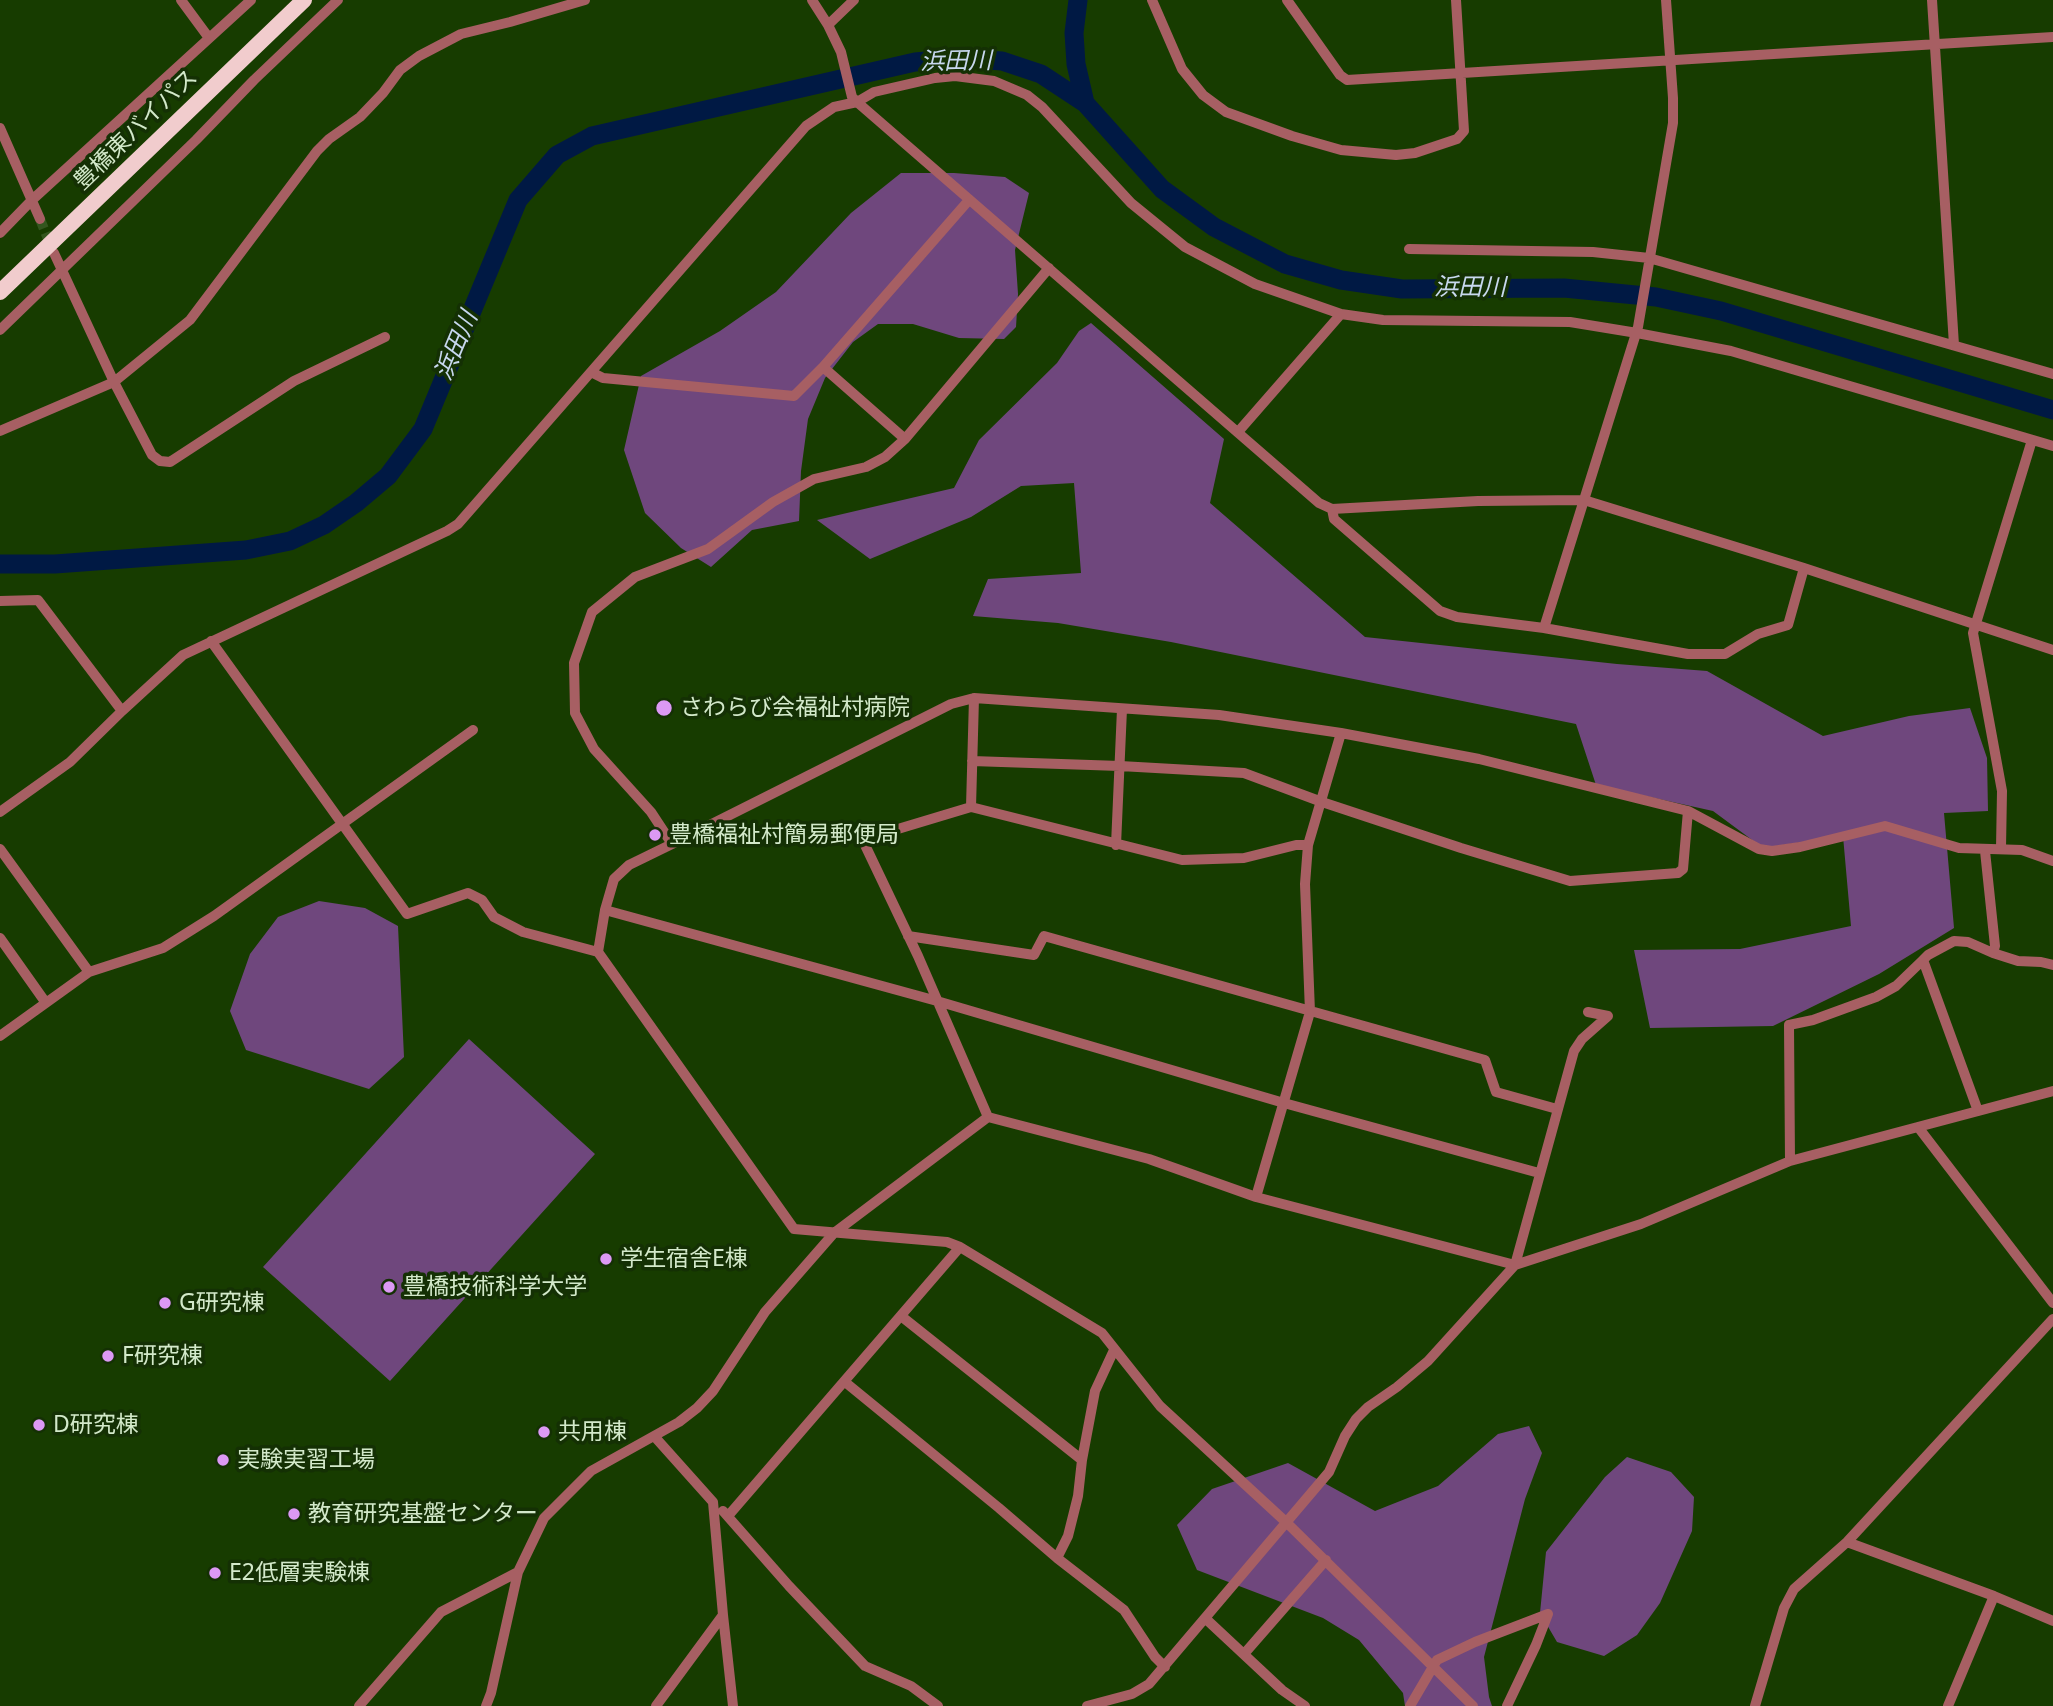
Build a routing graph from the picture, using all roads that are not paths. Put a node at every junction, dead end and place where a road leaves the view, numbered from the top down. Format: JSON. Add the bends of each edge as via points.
{"nodes":[{"id":1,"x":181,"y":0,"type":"edge"},
{"id":2,"x":251,"y":0,"type":"edge"},
{"id":3,"x":304,"y":0,"type":"edge"},
{"id":4,"x":338,"y":0,"type":"edge"},
{"id":5,"x":585,"y":0,"type":"edge"},
{"id":6,"x":812,"y":0,"type":"edge"},
{"id":7,"x":855,"y":0,"type":"edge"},
{"id":8,"x":1152,"y":0,"type":"edge"},
{"id":9,"x":1287,"y":0,"type":"edge"},
{"id":10,"x":1455,"y":0,"type":"edge"},
{"id":11,"x":1666,"y":0,"type":"edge"},
{"id":12,"x":1932,"y":0,"type":"edge"},
{"id":13,"x":828,"y":25,"type":"junction"},
{"id":14,"x":2053,"y":37,"type":"edge"},
{"id":15,"x":209,"y":38,"type":"junction"},
{"id":16,"x":1935,"y":44,"type":"junction"},
{"id":17,"x":1670,"y":60,"type":"junction"},
{"id":18,"x":1460,"y":73,"type":"junction"},
{"id":19,"x":854,"y":99,"type":"junction"},
{"id":20,"x":0,"y":128,"type":"edge"},
{"id":21,"x":32,"y":200,"type":"junction"},
{"id":22,"x":969,"y":200,"type":"junction"},
{"id":23,"x":40,"y":219,"type":"tunnel mouth"},
{"id":24,"x":0,"y":233,"type":"edge"},
{"id":25,"x":1409,"y":249,"type":"dead end"},
{"id":26,"x":54,"y":253,"type":"tunnel mouth"},
{"id":27,"x":1648,"y":260,"type":"junction"},
{"id":28,"x":1049,"y":268,"type":"junction"},
{"id":29,"x":62,"y":270,"type":"junction"},
{"id":30,"x":0,"y":292,"type":"edge"},
{"id":31,"x":1341,"y":314,"type":"junction"},
{"id":32,"x":0,"y":330,"type":"edge"},
{"id":33,"x":1637,"y":330,"type":"junction"},
{"id":34,"x":385,"y":337,"type":"dead end"},
{"id":35,"x":1954,"y":345,"type":"junction"},
{"id":36,"x":822,"y":367,"type":"junction"},
{"id":37,"x":591,"y":372,"type":"junction"},
{"id":38,"x":2053,"y":374,"type":"edge"},
{"id":39,"x":114,"y":382,"type":"junction"},
{"id":40,"x":0,"y":431,"type":"edge"},
{"id":41,"x":1238,"y":432,"type":"junction"},
{"id":42,"x":905,"y":439,"type":"junction"},
{"id":43,"x":2032,"y":440,"type":"junction"},
{"id":44,"x":2053,"y":446,"type":"edge"},
{"id":45,"x":1584,"y":500,"type":"junction"},
{"id":46,"x":1332,"y":509,"type":"junction"},
{"id":47,"x":1804,"y":568,"type":"junction"},
{"id":48,"x":0,"y":601,"type":"edge"},
{"id":49,"x":1977,"y":624,"type":"junction"},
{"id":50,"x":1544,"y":628,"type":"junction"},
{"id":51,"x":211,"y":641,"type":"junction"},
{"id":52,"x":2053,"y":650,"type":"edge"},
{"id":53,"x":974,"y":698,"type":"junction"},
{"id":54,"x":1122,"y":709,"type":"junction"},
{"id":55,"x":122,"y":711,"type":"junction"},
{"id":56,"x":473,"y":730,"type":"dead end"},
{"id":57,"x":1341,"y":733,"type":"junction"},
{"id":58,"x":972,"y":761,"type":"junction"},
{"id":59,"x":1120,"y":766,"type":"junction"},
{"id":60,"x":1322,"y":802,"type":"junction"},
{"id":61,"x":971,"y":807,"type":"junction"},
{"id":62,"x":1688,"y":811,"type":"junction"},
{"id":63,"x":0,"y":812,"type":"edge"},
{"id":64,"x":342,"y":824,"type":"junction"},
{"id":65,"x":672,"y":844,"type":"junction"},
{"id":66,"x":1116,"y":845,"type":"junction"},
{"id":67,"x":1308,"y":845,"type":"junction"},
{"id":68,"x":2001,"y":848,"type":"junction"},
{"id":69,"x":0,"y":849,"type":"edge"},
{"id":70,"x":1985,"y":850,"type":"junction"},
{"id":71,"x":2053,"y":861,"type":"edge"},
{"id":72,"x":605,"y":910,"type":"junction"},
{"id":73,"x":908,"y":936,"type":"junction"},
{"id":74,"x":0,"y":938,"type":"edge"},
{"id":75,"x":598,"y":952,"type":"junction"},
{"id":76,"x":1993,"y":953,"type":"junction"},
{"id":77,"x":1923,"y":960,"type":"junction"},
{"id":78,"x":2053,"y":965,"type":"edge"},
{"id":79,"x":89,"y":972,"type":"junction"},
{"id":80,"x":937,"y":1001,"type":"junction"},
{"id":81,"x":46,"y":1003,"type":"junction"},
{"id":82,"x":1310,"y":1012,"type":"junction"},
{"id":83,"x":1588,"y":1012,"type":"dead end"},
{"id":84,"x":0,"y":1036,"type":"edge"},
{"id":85,"x":2053,"y":1091,"type":"edge"},
{"id":86,"x":1284,"y":1103,"type":"junction"},
{"id":87,"x":1557,"y":1109,"type":"junction"},
{"id":88,"x":1978,"y":1111,"type":"junction"},
{"id":89,"x":988,"y":1117,"type":"junction"},
{"id":90,"x":1918,"y":1127,"type":"junction"},
{"id":91,"x":1790,"y":1161,"type":"junction"},
{"id":92,"x":1539,"y":1173,"type":"junction"},
{"id":93,"x":1256,"y":1197,"type":"junction"},
{"id":94,"x":834,"y":1233,"type":"junction"},
{"id":95,"x":960,"y":1247,"type":"junction"},
{"id":96,"x":1515,"y":1265,"type":"junction"},
{"id":97,"x":2053,"y":1303,"type":"edge"},
{"id":98,"x":901,"y":1316,"type":"junction"},
{"id":99,"x":2053,"y":1319,"type":"edge"},
{"id":100,"x":1114,"y":1350,"type":"junction"},
{"id":101,"x":845,"y":1382,"type":"junction"},
{"id":102,"x":654,"y":1436,"type":"junction"},
{"id":103,"x":1082,"y":1460,"type":"junction"},
{"id":104,"x":713,"y":1502,"type":"junction"},
{"id":105,"x":727,"y":1516,"type":"junction"},
{"id":106,"x":1287,"y":1522,"type":"junction"},
{"id":107,"x":1847,"y":1542,"type":"junction"},
{"id":108,"x":1057,"y":1559,"type":"junction"},
{"id":109,"x":1326,"y":1560,"type":"junction"},
{"id":110,"x":518,"y":1572,"type":"junction"},
{"id":111,"x":1994,"y":1597,"type":"junction"},
{"id":112,"x":723,"y":1615,"type":"junction"},
{"id":113,"x":1206,"y":1619,"type":"junction"},
{"id":114,"x":2053,"y":1621,"type":"edge"},
{"id":115,"x":1244,"y":1654,"type":"junction"},
{"id":116,"x":1434,"y":1665,"type":"junction"},
{"id":117,"x":1165,"y":1667,"type":"junction"},
{"id":118,"x":359,"y":1706,"type":"edge"},
{"id":119,"x":486,"y":1706,"type":"edge"},
{"id":120,"x":656,"y":1706,"type":"edge"},
{"id":121,"x":733,"y":1706,"type":"edge"},
{"id":122,"x":938,"y":1706,"type":"edge"},
{"id":123,"x":1087,"y":1706,"type":"edge"},
{"id":124,"x":1306,"y":1706,"type":"edge"},
{"id":125,"x":1410,"y":1706,"type":"edge"},
{"id":126,"x":1473,"y":1706,"type":"edge"},
{"id":127,"x":1507,"y":1706,"type":"edge"},
{"id":128,"x":1755,"y":1706,"type":"edge"},
{"id":129,"x":1948,"y":1706,"type":"edge"}],
"edges":[{"from":1,"to":15,"type":"street"},
{"from":2,"to":15,"type":"street"},
{"from":3,"to":30,"type":"highway","name":"豊橋東バイパス"},
{"from":4,"to":29,"type":"street"},
{"from":5,"to":39,"type":"street","via":[[461,34],[400,70],[360,117],[317,151],[190,320]]},
{"from":6,"to":13,"type":"street"},
{"from":7,"to":13,"type":"street"},
{"from":8,"to":18,"type":"street","via":[[1182,69],[1203,95],[1226,112],[1341,150],[1396,155],[1457,139],[1464,131]]},
{"from":9,"to":18,"type":"street","via":[[1348,80]]},
{"from":10,"to":18,"type":"street"},
{"from":11,"to":17,"type":"street"},
{"from":12,"to":16,"type":"street"},
{"from":13,"to":19,"type":"street"},
{"from":14,"to":16,"type":"street"},
{"from":15,"to":21,"type":"street"},
{"from":16,"to":17,"type":"street"},
{"from":16,"to":35,"type":"street"},
{"from":17,"to":18,"type":"street"},
{"from":17,"to":27,"type":"street","via":[[1673,123]]},
{"from":19,"to":22,"type":"street"},
{"from":19,"to":31,"type":"street","via":[[956,76],[994,81],[1027,95],[1131,203],[1185,247],[1255,284]]},
{"from":19,"to":37,"type":"street","via":[[806,125]]},
{"from":20,"to":21,"type":"street"},
{"from":21,"to":23,"type":"street"},
{"from":21,"to":24,"type":"street"},
{"from":22,"to":28,"type":"street"},
{"from":22,"to":36,"type":"street"},
{"from":25,"to":27,"type":"street","via":[[1594,252]]},
{"from":26,"to":29,"type":"street"},
{"from":27,"to":33,"type":"street"},
{"from":27,"to":35,"type":"street"},
{"from":28,"to":41,"type":"street"},
{"from":28,"to":42,"type":"street"},
{"from":29,"to":32,"type":"street"},
{"from":29,"to":39,"type":"street"},
{"from":31,"to":33,"type":"street","via":[[1383,320],[1570,322]]},
{"from":31,"to":41,"type":"street"},
{"from":33,"to":43,"type":"street","via":[[1731,351]]},
{"from":33,"to":45,"type":"street"},
{"from":34,"to":39,"type":"street","via":[[294,381],[170,462],[152,455]]},
{"from":35,"to":38,"type":"street"},
{"from":36,"to":37,"type":"street","via":[[794,396],[603,378]]},
{"from":36,"to":42,"type":"street"},
{"from":37,"to":51,"type":"street","via":[[458,524]]},
{"from":39,"to":40,"type":"street"},
{"from":41,"to":46,"type":"street","via":[[1319,503]]},
{"from":42,"to":65,"type":"street","via":[[866,467],[814,479],[708,549],[635,577],[592,612],[575,663],[575,713],[594,749]]},
{"from":43,"to":44,"type":"street"},
{"from":43,"to":49,"type":"street"},
{"from":45,"to":46,"type":"street"},
{"from":45,"to":47,"type":"street"},
{"from":45,"to":50,"type":"street"},
{"from":46,"to":50,"type":"street","via":[[1335,519],[1440,611]]},
{"from":47,"to":49,"type":"street"},
{"from":47,"to":50,"type":"street","via":[[1788,625],[1758,634],[1725,654],[1688,654]]},
{"from":48,"to":55,"type":"street","via":[[38,600]]},
{"from":49,"to":52,"type":"street"},
{"from":49,"to":68,"type":"street","via":[[1973,633],[2002,791]]},
{"from":51,"to":55,"type":"street","via":[[183,655]]},
{"from":51,"to":64,"type":"street"},
{"from":53,"to":54,"type":"street"},
{"from":53,"to":58,"type":"street"},
{"from":53,"to":65,"type":"street","via":[[951,704]]},
{"from":54,"to":57,"type":"street","via":[[1219,715]]},
{"from":54,"to":59,"type":"street"},
{"from":55,"to":63,"type":"street","via":[[70,762]]},
{"from":56,"to":64,"type":"street"},
{"from":57,"to":60,"type":"street"},
{"from":57,"to":62,"type":"street","via":[[1479,759]]},
{"from":58,"to":59,"type":"street"},
{"from":58,"to":61,"type":"street"},
{"from":59,"to":60,"type":"street","via":[[1244,773]]},
{"from":59,"to":66,"type":"street"},
{"from":60,"to":62,"type":"street","via":[[1570,881],[1678,873],[1683,869]]},
{"from":60,"to":67,"type":"street"},
{"from":61,"to":66,"type":"street"},
{"from":61,"to":73,"type":"street","via":[[868,838],[865,845]]},
{"from":62,"to":70,"type":"street","via":[[1759,849],[1772,851],[1885,826],[1959,848]]},
{"from":64,"to":75,"type":"street","via":[[407,914],[468,893],[482,900],[495,917],[523,932]]},
{"from":64,"to":79,"type":"street","via":[[163,948]]},
{"from":65,"to":72,"type":"street","via":[[629,865],[614,879]]},
{"from":66,"to":67,"type":"street","via":[[1182,860],[1244,858]]},
{"from":67,"to":82,"type":"street"},
{"from":68,"to":70,"type":"street"},
{"from":68,"to":71,"type":"street"},
{"from":69,"to":79,"type":"street"},
{"from":70,"to":76,"type":"street"},
{"from":72,"to":75,"type":"street"},
{"from":72,"to":80,"type":"street"},
{"from":73,"to":80,"type":"street"},
{"from":73,"to":82,"type":"street","via":[[1034,955],[1044,936]]},
{"from":74,"to":81,"type":"street"},
{"from":75,"to":94,"type":"street","via":[[794,1230]]},
{"from":76,"to":77,"type":"street","via":[[1954,941]]},
{"from":76,"to":78,"type":"street"},
{"from":77,"to":88,"type":"street"},
{"from":77,"to":91,"type":"street","via":[[1876,998],[1790,1025]]},
{"from":79,"to":81,"type":"street"},
{"from":80,"to":86,"type":"street"},
{"from":80,"to":89,"type":"street"},
{"from":81,"to":84,"type":"street"},
{"from":82,"to":86,"type":"street"},
{"from":82,"to":87,"type":"street","via":[[1485,1060],[1496,1092]]},
{"from":83,"to":87,"type":"street","via":[[1608,1016],[1574,1051]]},
{"from":85,"to":88,"type":"street"},
{"from":86,"to":92,"type":"street"},
{"from":86,"to":93,"type":"street"},
{"from":87,"to":92,"type":"street"},
{"from":88,"to":90,"type":"street"},
{"from":89,"to":93,"type":"street","via":[[1149,1159]]},
{"from":89,"to":94,"type":"street"},
{"from":90,"to":91,"type":"street"},
{"from":90,"to":97,"type":"street"},
{"from":91,"to":96,"type":"street","via":[[1641,1224]]},
{"from":92,"to":96,"type":"street"},
{"from":93,"to":96,"type":"street"},
{"from":94,"to":95,"type":"street","via":[[947,1242]]},
{"from":94,"to":102,"type":"street","via":[[765,1312],[705,1399]]},
{"from":95,"to":98,"type":"street"},
{"from":95,"to":100,"type":"street","via":[[1102,1333]]},
{"from":96,"to":106,"type":"street","via":[[1429,1361],[1356,1419],[1329,1472]]},
{"from":98,"to":101,"type":"street"},
{"from":98,"to":103,"type":"street"},
{"from":99,"to":107,"type":"street"},
{"from":100,"to":103,"type":"street","via":[[1095,1391]]},
{"from":100,"to":106,"type":"street","via":[[1160,1406]]},
{"from":101,"to":105,"type":"street"},
{"from":101,"to":108,"type":"street"},
{"from":102,"to":104,"type":"street"},
{"from":102,"to":110,"type":"street","via":[[591,1471],[544,1518]]},
{"from":103,"to":108,"type":"street","via":[[1068,1536]]},
{"from":104,"to":105,"type":"street"},
{"from":104,"to":112,"type":"street"},
{"from":105,"to":122,"type":"street","via":[[865,1666],[911,1686]]},
{"from":106,"to":109,"type":"street"},
{"from":106,"to":113,"type":"street"},
{"from":107,"to":111,"type":"street"},
{"from":107,"to":128,"type":"street","via":[[1794,1589]]},
{"from":108,"to":117,"type":"street","via":[[1124,1610]]},
{"from":109,"to":115,"type":"street"},
{"from":109,"to":116,"type":"street"},
{"from":110,"to":118,"type":"street","via":[[441,1612]]},
{"from":110,"to":119,"type":"street"},
{"from":111,"to":114,"type":"street"},
{"from":111,"to":129,"type":"street"},
{"from":112,"to":120,"type":"street"},
{"from":112,"to":121,"type":"street"},
{"from":113,"to":115,"type":"street"},
{"from":113,"to":117,"type":"street"},
{"from":115,"to":124,"type":"street"},
{"from":116,"to":125,"type":"street"},
{"from":116,"to":126,"type":"street"},
{"from":116,"to":127,"type":"street","via":[[1475,1642],[1548,1614]]},
{"from":117,"to":123,"type":"street","via":[[1132,1694]]}]}
